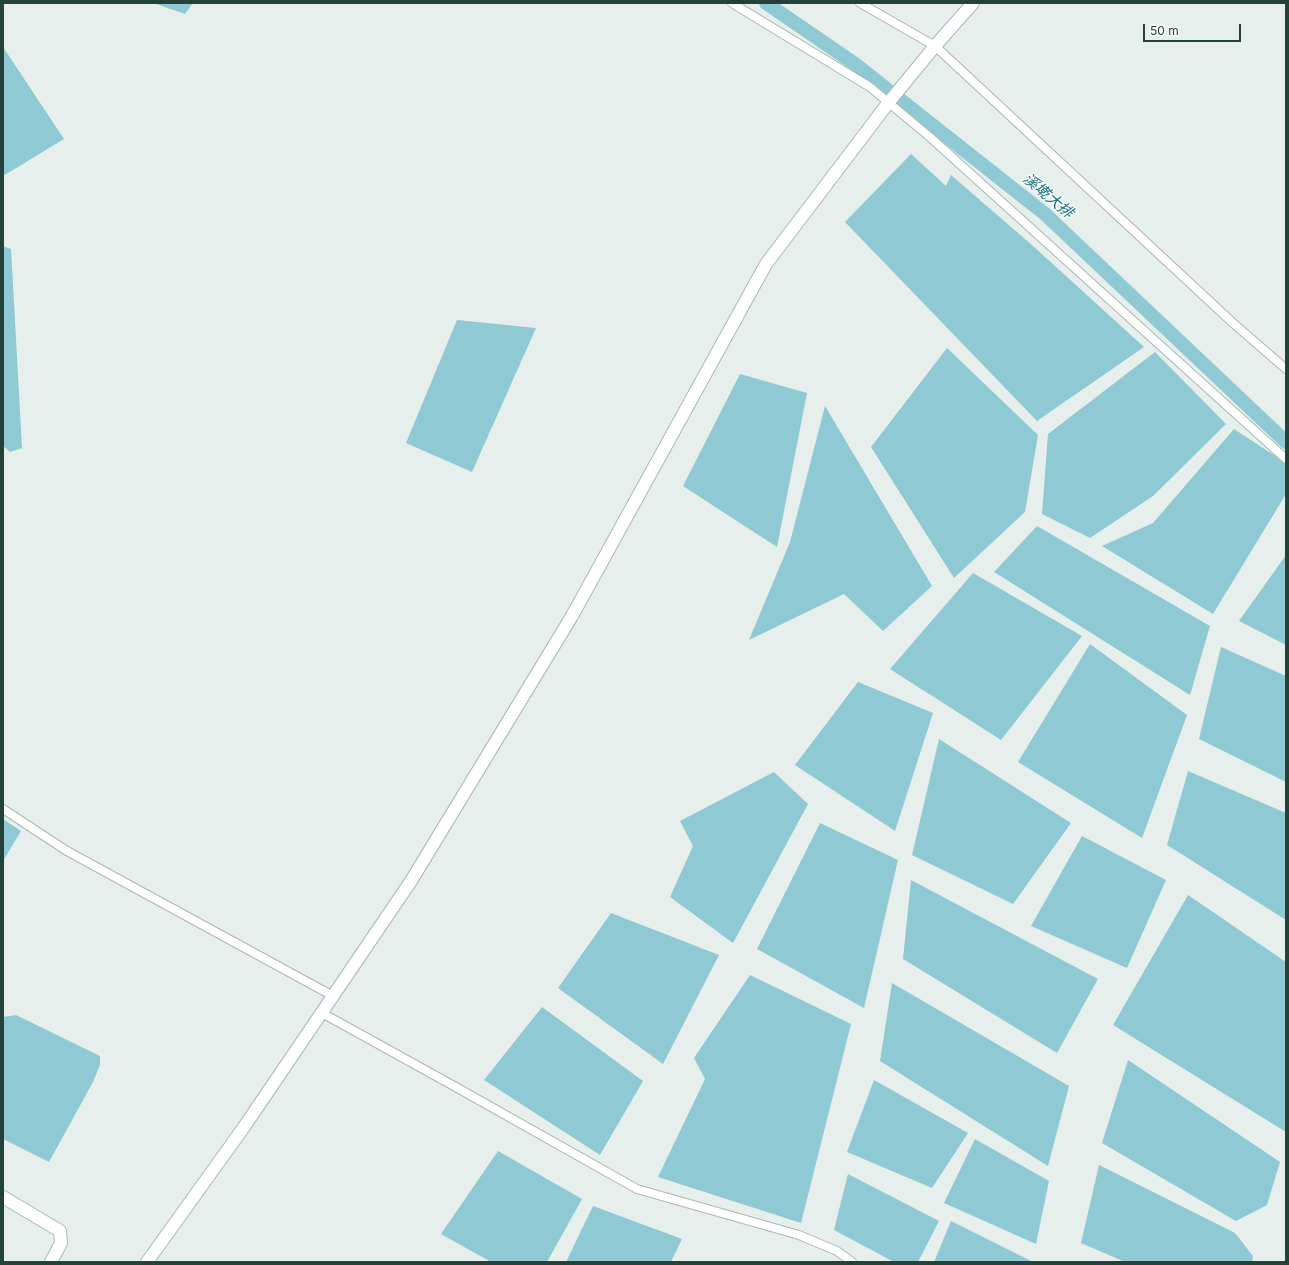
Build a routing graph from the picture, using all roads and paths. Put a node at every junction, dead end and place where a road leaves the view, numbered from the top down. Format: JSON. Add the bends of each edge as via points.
{"nodes":[{"id":1,"x":732,"y":3,"type":"edge"},
{"id":2,"x":860,"y":3,"type":"edge"},
{"id":3,"x":973,"y":3,"type":"edge"},
{"id":4,"x":932,"y":49,"type":"junction"},
{"id":5,"x":891,"y":99,"type":"junction"},
{"id":6,"x":1286,"y":368,"type":"edge"},
{"id":7,"x":1286,"y":459,"type":"edge"},
{"id":8,"x":3,"y":808,"type":"edge"},
{"id":9,"x":333,"y":996,"type":"junction"},
{"id":10,"x":322,"y":1013,"type":"junction"},
{"id":11,"x":3,"y":1197,"type":"edge"},
{"id":12,"x":51,"y":1262,"type":"edge"},
{"id":13,"x":147,"y":1262,"type":"edge"},
{"id":14,"x":852,"y":1262,"type":"edge"}],
"edges":[{"from":1,"to":5,"type":"lane"},
{"from":2,"to":4,"type":"lane"},
{"from":3,"to":4,"type":"main road"},
{"from":4,"to":5,"type":"main road"},
{"from":4,"to":6,"type":"lane","via":[[1233,323]]},
{"from":5,"to":7,"type":"lane"},
{"from":5,"to":9,"type":"main road","via":[[766,264],[572,616],[411,881]]},
{"from":8,"to":9,"type":"lane","via":[[67,851]]},
{"from":9,"to":10,"type":"main road"},
{"from":10,"to":13,"type":"main road"},
{"from":10,"to":14,"type":"lane","via":[[637,1190],[799,1235],[837,1251]]},
{"from":11,"to":12,"type":"main road","via":[[60,1231],[61,1243]]}]}
